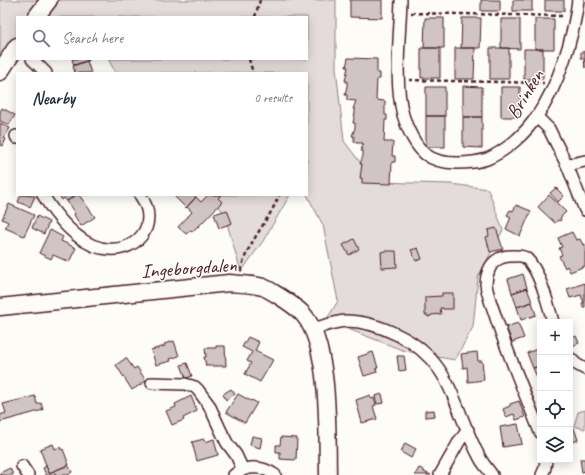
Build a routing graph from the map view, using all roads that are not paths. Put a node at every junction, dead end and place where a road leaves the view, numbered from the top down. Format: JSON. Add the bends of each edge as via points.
{"nodes":[{"id":1,"x":49,"y":0,"type":"edge"},
{"id":2,"x":401,"y":0,"type":"edge"},
{"id":3,"x":578,"y":0,"type":"edge"},
{"id":4,"x":37,"y":16,"type":"edge"},
{"id":5,"x":16,"y":48,"type":"edge"},
{"id":6,"x":33,"y":60,"type":"edge"},
{"id":7,"x":0,"y":72,"type":"edge"},
{"id":8,"x":45,"y":72,"type":"edge"},
{"id":9,"x":537,"y":117,"type":"junction"},
{"id":10,"x":585,"y":161,"type":"edge"},
{"id":11,"x":567,"y":166,"type":"junction"},
{"id":12,"x":44,"y":196,"type":"edge"},
{"id":13,"x":141,"y":196,"type":"edge"},
{"id":14,"x":585,"y":210,"type":"edge"},
{"id":15,"x":0,"y":307,"type":"edge"},
{"id":16,"x":552,"y":319,"type":"edge"},
{"id":17,"x":313,"y":329,"type":"junction"},
{"id":18,"x":573,"y":361,"type":"edge"},
{"id":19,"x":585,"y":369,"type":"edge"},
{"id":20,"x":152,"y":383,"type":"dead end"},
{"id":21,"x":538,"y":427,"type":"edge"},
{"id":22,"x":468,"y":430,"type":"junction"},
{"id":23,"x":546,"y":463,"type":"edge"},
{"id":24,"x":239,"y":472,"type":"edge"},
{"id":25,"x":275,"y":475,"type":"edge"},
{"id":26,"x":328,"y":475,"type":"edge"},
{"id":27,"x":440,"y":475,"type":"edge"},
{"id":28,"x":492,"y":475,"type":"edge"},
{"id":29,"x":542,"y":475,"type":"edge"}],
"edges":[{"from":1,"to":4,"type":"main road"},
{"from":2,"to":9,"type":"street","name":"Brinken","via":[[398,79],[403,115],[414,141],[426,154],[435,160],[450,163],[468,163],[485,159],[503,150]]},
{"from":3,"to":9,"type":"street","name":"Brinken","via":[[576,18],[555,84]]},
{"from":5,"to":7,"type":"main road"},
{"from":6,"to":8,"type":"street"},
{"from":9,"to":11,"type":"street","via":[[549,129]]},
{"from":10,"to":11,"type":"street"},
{"from":11,"to":14,"type":"street"},
{"from":12,"to":13,"type":"street","via":[[74,233],[102,249],[130,246],[146,230],[149,222],[148,211]]},
{"from":15,"to":17,"type":"main road","name":"Ingeborgdalen","via":[[229,283],[263,287],[303,314]]},
{"from":16,"to":21,"type":"street","via":[[542,284],[526,258],[520,255],[505,256],[491,265],[486,283],[490,300]]},
{"from":17,"to":22,"type":"street","via":[[344,321],[365,323],[387,329],[411,341],[439,368]]},
{"from":17,"to":26,"type":"main road","name":"Ingeborgdalen","via":[[322,358],[327,400]]},
{"from":18,"to":19,"type":"street"},
{"from":20,"to":24,"type":"street","via":[[185,384],[198,390],[236,455]]},
{"from":22,"to":27,"type":"street"},
{"from":22,"to":28,"type":"street","via":[[480,458]]},
{"from":23,"to":29,"type":"street"},
{"from":24,"to":25,"type":"street","via":[[258,467]]}]}
